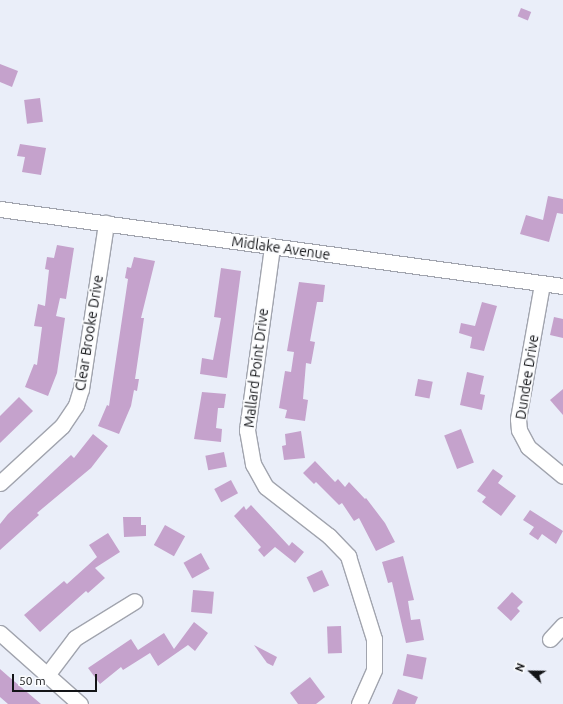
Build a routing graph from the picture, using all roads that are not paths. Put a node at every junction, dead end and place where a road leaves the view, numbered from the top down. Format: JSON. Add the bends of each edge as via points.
{"nodes":[{"id":1,"x":0,"y":209,"type":"edge"},
{"id":2,"x":106,"y":224,"type":"junction"},
{"id":3,"x":272,"y":247,"type":"junction"},
{"id":4,"x":542,"y":284,"type":"junction"},
{"id":5,"x":563,"y":286,"type":"edge"},
{"id":6,"x":563,"y":476,"type":"edge"},
{"id":7,"x":0,"y":483,"type":"edge"},
{"id":8,"x":135,"y":601,"type":"dead end"},
{"id":9,"x":563,"y":626,"type":"edge"},
{"id":10,"x":0,"y":633,"type":"edge"},
{"id":11,"x":550,"y":639,"type":"dead end"},
{"id":12,"x":47,"y":675,"type":"junction"},
{"id":13,"x":80,"y":704,"type":"edge"},
{"id":14,"x":359,"y":704,"type":"edge"}],
"edges":[{"from":1,"to":2,"type":"street","name":"Midlake Avenue"},
{"from":2,"to":3,"type":"street","name":"Midlake Avenue"},
{"from":2,"to":7,"type":"street","name":"Clear Brooke Drive","via":[[81,389],[76,405],[62,426]]},
{"from":3,"to":4,"type":"street","name":"Midlake Avenue"},
{"from":3,"to":14,"type":"street","name":"Mallard Point Drive","via":[[247,430],[253,464],[266,487],[329,536],[348,556],[358,581],[374,639],[374,670]]},
{"from":4,"to":5,"type":"street","name":"Midlake Avenue"},
{"from":4,"to":6,"type":"street","name":"Dundee Drive","via":[[518,419],[519,430],[528,447]]},
{"from":8,"to":12,"type":"street","via":[[75,638]]},
{"from":9,"to":11,"type":"street"},
{"from":10,"to":12,"type":"street"},
{"from":12,"to":13,"type":"street"}]}
